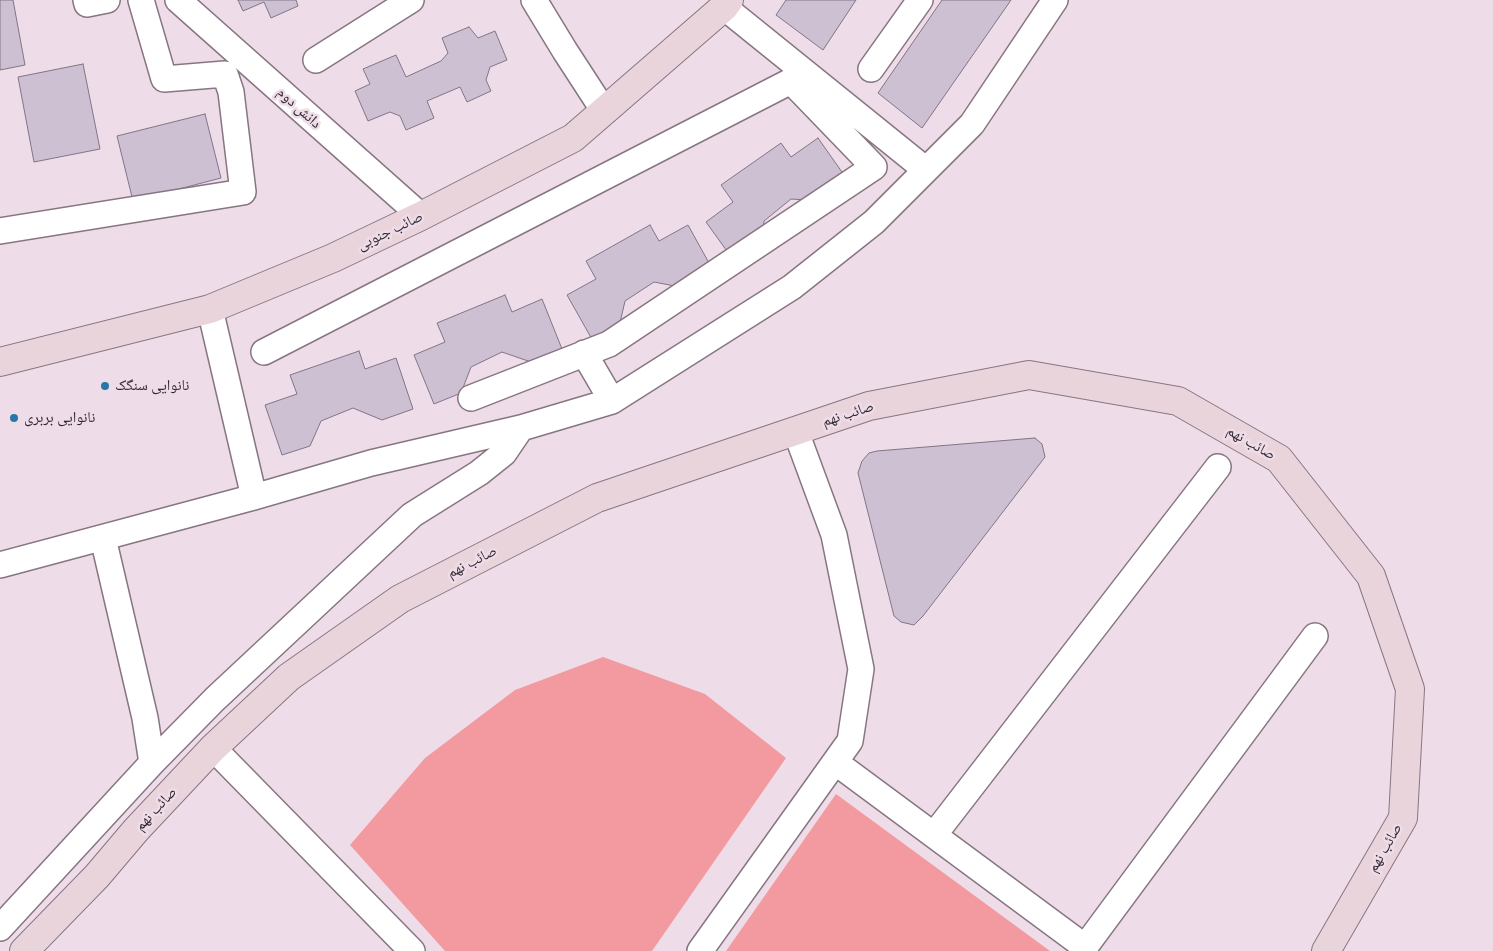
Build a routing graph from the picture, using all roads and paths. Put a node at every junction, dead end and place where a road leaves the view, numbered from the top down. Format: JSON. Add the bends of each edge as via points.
{"nodes":[{"id":1,"x":86,"y":0,"type":"edge"},
{"id":2,"x":107,"y":0,"type":"edge"},
{"id":3,"x":141,"y":0,"type":"edge"},
{"id":4,"x":178,"y":0,"type":"edge"},
{"id":5,"x":411,"y":0,"type":"edge"},
{"id":6,"x":534,"y":0,"type":"edge"},
{"id":7,"x":920,"y":0,"type":"edge"},
{"id":8,"x":1055,"y":0,"type":"edge"},
{"id":9,"x":726,"y":4,"type":"edge"},
{"id":10,"x":316,"y":60,"type":"dead end"},
{"id":11,"x":871,"y":70,"type":"dead end"},
{"id":12,"x":604,"y":111,"type":"junction"},
{"id":13,"x":926,"y":170,"type":"junction"},
{"id":14,"x":422,"y":216,"type":"junction"},
{"id":15,"x":0,"y":231,"type":"edge"},
{"id":16,"x":210,"y":309,"type":"junction"},
{"id":17,"x":264,"y":352,"type":"dead end"},
{"id":18,"x":584,"y":354,"type":"junction"},
{"id":19,"x":0,"y":362,"type":"edge"},
{"id":20,"x":471,"y":398,"type":"dead end"},
{"id":21,"x":612,"y":401,"type":"junction"},
{"id":22,"x":521,"y":428,"type":"junction"},
{"id":23,"x":796,"y":432,"type":"junction"},
{"id":24,"x":1218,"y":467,"type":"dead end"},
{"id":25,"x":254,"y":497,"type":"junction"},
{"id":26,"x":103,"y":538,"type":"junction"},
{"id":27,"x":0,"y":565,"type":"edge"},
{"id":28,"x":1315,"y":636,"type":"dead end"},
{"id":29,"x":213,"y":748,"type":"junction"},
{"id":30,"x":835,"y":762,"type":"junction"},
{"id":31,"x":152,"y":763,"type":"junction"},
{"id":32,"x":934,"y":835,"type":"junction"},
{"id":33,"x":0,"y":928,"type":"edge"},
{"id":34,"x":1083,"y":949,"type":"edge"},
{"id":35,"x":24,"y":951,"type":"edge"},
{"id":36,"x":412,"y":951,"type":"edge"},
{"id":37,"x":700,"y":951,"type":"edge"},
{"id":38,"x":1326,"y":951,"type":"edge"}],
"edges":[{"from":1,"to":2,"type":"street","via":[[87,4]]},
{"from":3,"to":15,"type":"street","via":[[164,79],[225,74],[231,92],[243,192]]},
{"from":4,"to":14,"type":"street","name":"دانش دوم"},
{"from":5,"to":10,"type":"street"},
{"from":6,"to":12,"type":"street"},
{"from":7,"to":11,"type":"street"},
{"from":8,"to":13,"type":"street","via":[[972,124]]},
{"from":9,"to":12,"type":"main road","name":"صائب جنوبی"},
{"from":9,"to":13,"type":"street"},
{"from":12,"to":14,"type":"main road","name":"صائب جنوبی","via":[[573,138]]},
{"from":13,"to":21,"type":"street","via":[[874,222],[792,287]]},
{"from":14,"to":16,"type":"main road","name":"صائب جنوبی","via":[[334,258]]},
{"from":16,"to":19,"type":"main road","name":"صائب جنوبی"},
{"from":16,"to":25,"type":"street"},
{"from":17,"to":18,"type":"street","via":[[791,81],[874,166],[609,344]]},
{"from":18,"to":20,"type":"street"},
{"from":18,"to":21,"type":"street"},
{"from":21,"to":22,"type":"street"},
{"from":22,"to":25,"type":"street","via":[[371,463]]},
{"from":22,"to":31,"type":"street","via":[[504,453],[479,473],[412,515],[215,699]]},
{"from":23,"to":29,"type":"main road","name":"صائب نهم","via":[[597,498],[400,599],[289,676]]},
{"from":23,"to":30,"type":"street","via":[[834,535],[861,669],[850,741]]},
{"from":23,"to":38,"type":"main road","name":"صائب نهم","via":[[869,406],[1029,376],[1178,401],[1279,459],[1371,576],[1410,690],[1403,818]]},
{"from":24,"to":32,"type":"street"},
{"from":25,"to":26,"type":"street"},
{"from":26,"to":27,"type":"street"},
{"from":26,"to":31,"type":"street","via":[[145,718]]},
{"from":28,"to":34,"type":"street"},
{"from":29,"to":35,"type":"main road","name":"صائب نهم"},
{"from":29,"to":36,"type":"street"},
{"from":30,"to":32,"type":"street"},
{"from":30,"to":37,"type":"street"},
{"from":31,"to":33,"type":"street"},
{"from":32,"to":34,"type":"street"}]}
